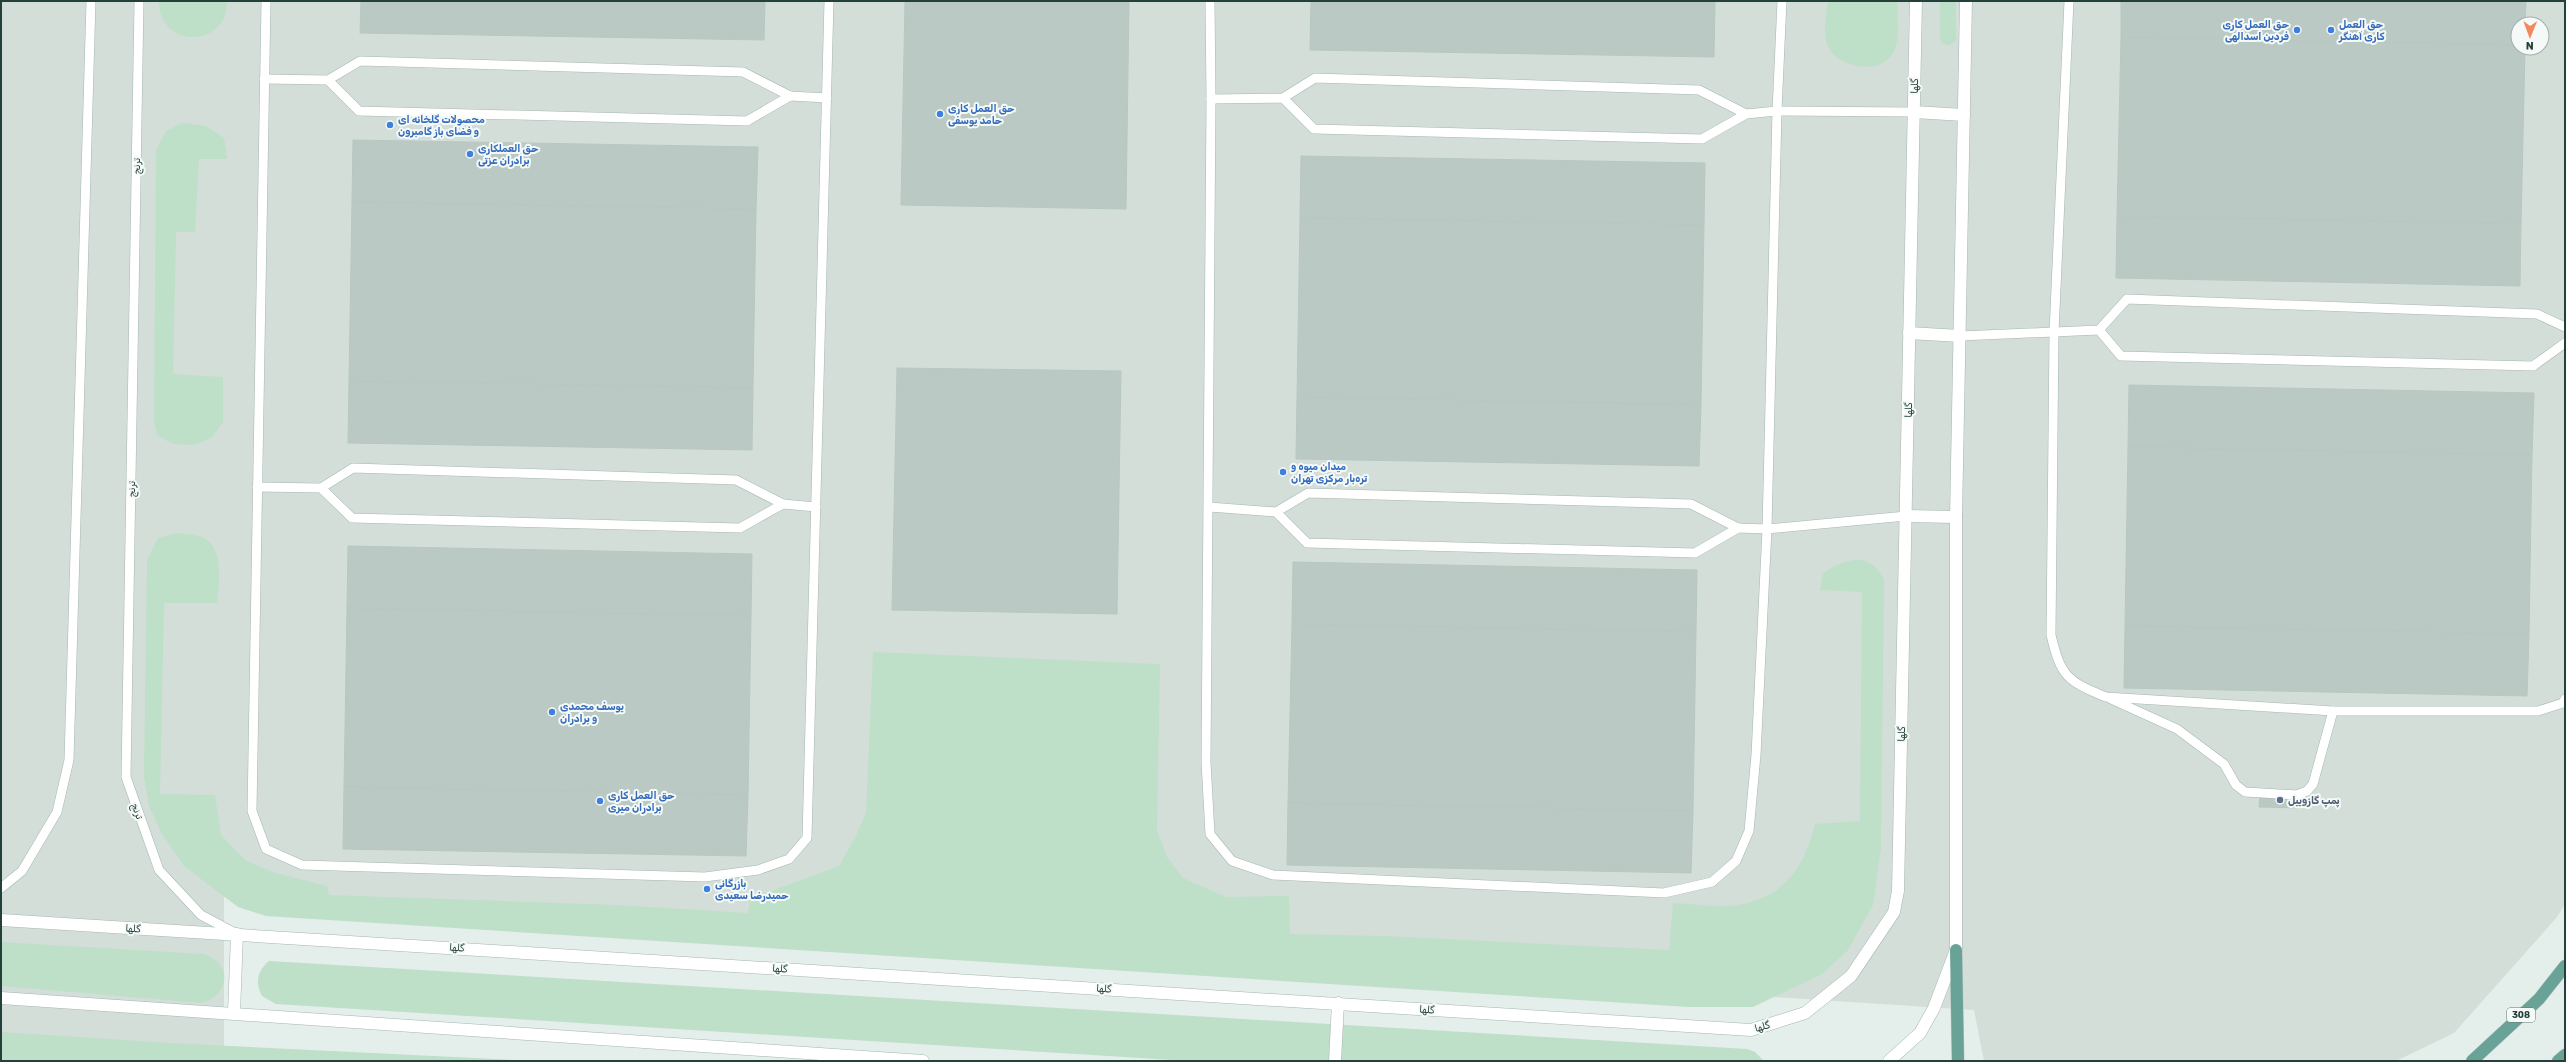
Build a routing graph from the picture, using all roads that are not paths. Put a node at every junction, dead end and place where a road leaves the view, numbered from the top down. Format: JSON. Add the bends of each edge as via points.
{"nodes":[{"id":1,"x":91,"y":1,"type":"edge"},
{"id":2,"x":139,"y":1,"type":"edge"},
{"id":3,"x":266,"y":1,"type":"edge"},
{"id":4,"x":829,"y":1,"type":"edge"},
{"id":5,"x":1210,"y":1,"type":"edge"},
{"id":6,"x":1782,"y":1,"type":"edge"},
{"id":7,"x":1916,"y":1,"type":"edge"},
{"id":8,"x":1966,"y":1,"type":"edge"},
{"id":9,"x":2069,"y":1,"type":"edge"},
{"id":10,"x":264,"y":79,"type":"junction"},
{"id":11,"x":328,"y":80,"type":"junction"},
{"id":12,"x":790,"y":96,"type":"junction"},
{"id":13,"x":827,"y":98,"type":"junction"},
{"id":14,"x":1283,"y":98,"type":"junction"},
{"id":15,"x":1211,"y":99,"type":"junction"},
{"id":16,"x":1777,"y":111,"type":"junction"},
{"id":17,"x":1914,"y":112,"type":"junction"},
{"id":18,"x":1746,"y":114,"type":"junction"},
{"id":19,"x":1964,"y":115,"type":"junction"},
{"id":20,"x":2565,"y":327,"type":"edge"},
{"id":21,"x":2099,"y":330,"type":"junction"},
{"id":22,"x":2054,"y":332,"type":"junction"},
{"id":23,"x":1909,"y":333,"type":"junction"},
{"id":24,"x":1960,"y":336,"type":"junction"},
{"id":25,"x":2565,"y":343,"type":"edge"},
{"id":26,"x":258,"y":487,"type":"junction"},
{"id":27,"x":321,"y":488,"type":"junction"},
{"id":28,"x":783,"y":504,"type":"junction"},
{"id":29,"x":816,"y":507,"type":"junction"},
{"id":30,"x":1209,"y":507,"type":"junction"},
{"id":31,"x":1276,"y":512,"type":"junction"},
{"id":32,"x":1906,"y":516,"type":"junction"},
{"id":33,"x":1956,"y":517,"type":"junction"},
{"id":34,"x":1738,"y":528,"type":"junction"},
{"id":35,"x":1767,"y":530,"type":"junction"},
{"id":36,"x":2106,"y":697,"type":"junction"},
{"id":37,"x":2565,"y":699,"type":"edge"},
{"id":38,"x":2333,"y":711,"type":"junction"},
{"id":39,"x":1,"y":888,"type":"edge"},
{"id":40,"x":1,"y":920,"type":"edge"},
{"id":41,"x":237,"y":934,"type":"junction"},
{"id":42,"x":1956,"y":950,"type":"junction"},
{"id":43,"x":2565,"y":966,"type":"edge"},
{"id":44,"x":1,"y":998,"type":"edge"},
{"id":45,"x":1338,"y":1003,"type":"junction"},
{"id":46,"x":234,"y":1013,"type":"junction"},
{"id":47,"x":2565,"y":1055,"type":"edge"},
{"id":48,"x":924,"y":1061,"type":"edge"},
{"id":49,"x":1335,"y":1061,"type":"edge"},
{"id":50,"x":1889,"y":1061,"type":"edge"},
{"id":51,"x":1958,"y":1061,"type":"edge"},
{"id":52,"x":2472,"y":1061,"type":"edge"},
{"id":53,"x":2558,"y":1061,"type":"edge"}],
"edges":[{"from":1,"to":39,"type":"lane","via":[[69,760],[57,812],[22,871]]},
{"from":2,"to":41,"type":"lane","name":"ترنج","via":[[126,777],[159,870],[201,915]]},
{"from":3,"to":10,"type":"lane"},
{"from":4,"to":13,"type":"lane"},
{"from":5,"to":15,"type":"lane"},
{"from":6,"to":16,"type":"lane"},
{"from":7,"to":17,"type":"street","name":"گلها"},
{"from":8,"to":19,"type":"street"},
{"from":9,"to":22,"type":"lane"},
{"from":10,"to":11,"type":"lane"},
{"from":10,"to":26,"type":"lane"},
{"from":11,"to":12,"type":"lane","via":[[360,61],[743,72]]},
{"from":11,"to":12,"type":"lane","via":[[359,111],[747,121]]},
{"from":12,"to":13,"type":"lane"},
{"from":13,"to":29,"type":"lane"},
{"from":14,"to":15,"type":"lane"},
{"from":14,"to":18,"type":"lane","via":[[1315,78],[1699,90]]},
{"from":14,"to":18,"type":"lane","via":[[1314,129],[1702,139]]},
{"from":15,"to":30,"type":"lane"},
{"from":16,"to":17,"type":"lane"},
{"from":16,"to":18,"type":"lane"},
{"from":16,"to":35,"type":"lane"},
{"from":17,"to":19,"type":"street"},
{"from":17,"to":23,"type":"street","name":"گلها"},
{"from":19,"to":24,"type":"street"},
{"from":20,"to":21,"type":"lane","via":[[2537,314],[2127,299]]},
{"from":21,"to":22,"type":"lane"},
{"from":21,"to":25,"type":"lane","via":[[2121,356],[2532,366]]},
{"from":22,"to":24,"type":"lane"},
{"from":22,"to":36,"type":"lane","via":[[2051,635],[2058,663],[2076,685]]},
{"from":23,"to":24,"type":"street"},
{"from":23,"to":32,"type":"street","name":"گلها"},
{"from":24,"to":33,"type":"street"},
{"from":26,"to":27,"type":"lane"},
{"from":26,"to":29,"type":"lane","via":[[252,810],[266,849],[302,865],[706,877],[758,870],[789,858],[807,838]]},
{"from":27,"to":28,"type":"lane","via":[[353,468],[736,480]]},
{"from":27,"to":28,"type":"lane","via":[[352,518],[360,519],[740,528]]},
{"from":28,"to":29,"type":"lane"},
{"from":30,"to":31,"type":"lane"},
{"from":30,"to":35,"type":"lane","via":[[1206,762],[1210,834],[1232,861],[1272,874],[1664,893],[1712,882],[1736,861],[1749,831],[1756,755]]},
{"from":31,"to":34,"type":"lane","via":[[1308,493],[1691,504]]},
{"from":31,"to":34,"type":"lane","via":[[1307,543],[1695,553]]},
{"from":32,"to":33,"type":"street"},
{"from":32,"to":35,"type":"lane"},
{"from":32,"to":45,"type":"street","name":"گلها","via":[[1898,891],[1894,912],[1851,976],[1805,1012],[1751,1030]]},
{"from":33,"to":42,"type":"street"},
{"from":34,"to":35,"type":"lane"},
{"from":36,"to":38,"type":"lane"},
{"from":36,"to":38,"type":"lane","via":[[2177,729],[2224,764],[2236,785],[2245,792],[2297,795],[2307,791],[2313,784]]},
{"from":37,"to":38,"type":"lane","via":[[2562,703],[2538,711]]},
{"from":40,"to":41,"type":"street","name":"گلها"},
{"from":41,"to":45,"type":"street","name":"گلها"},
{"from":41,"to":46,"type":"street"},
{"from":42,"to":50,"type":"street","via":[[1934,1008],[1920,1033]]},
{"from":42,"to":51,"type":"main road"},
{"from":43,"to":52,"type":"main road","number":"308","via":[[2538,999]]},
{"from":44,"to":46,"type":"street"},
{"from":45,"to":49,"type":"street"},
{"from":46,"to":48,"type":"street"},
{"from":47,"to":53,"type":"main road"}]}
